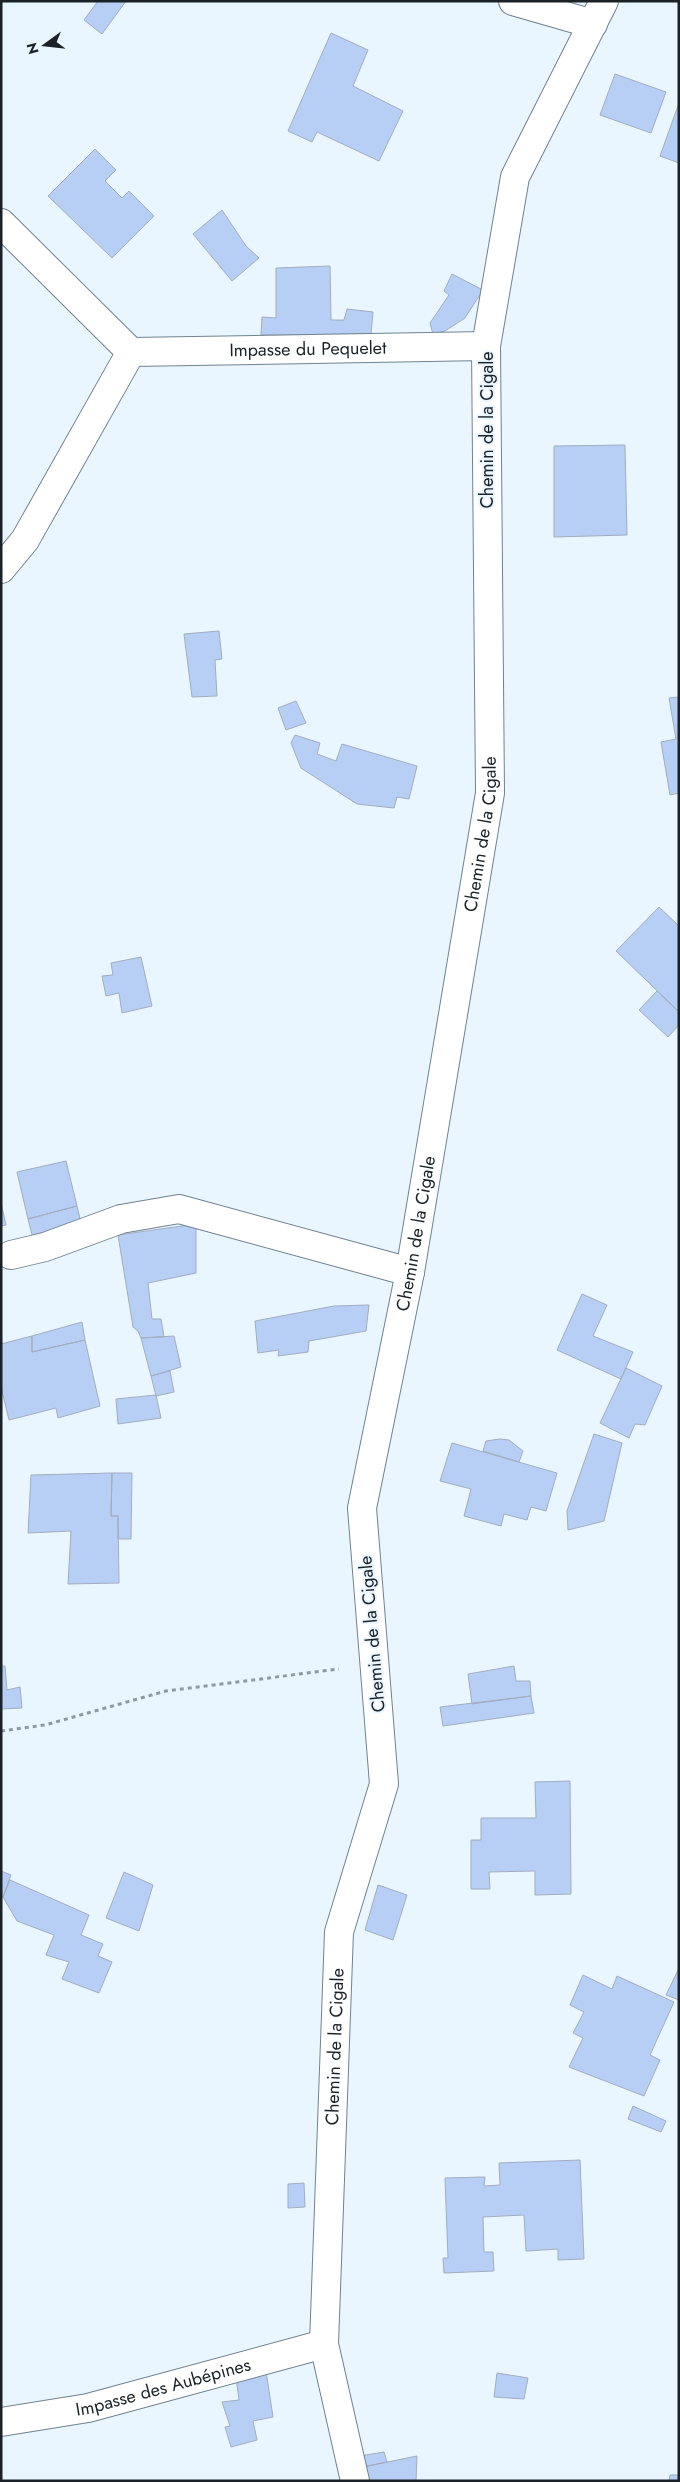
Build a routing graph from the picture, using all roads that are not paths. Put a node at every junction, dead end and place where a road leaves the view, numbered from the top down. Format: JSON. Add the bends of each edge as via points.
{"nodes":[{"id":1,"x":514,"y":1,"type":"edge"},
{"id":2,"x":599,"y":12,"type":"edge"},
{"id":3,"x":1,"y":223,"type":"edge"},
{"id":4,"x":486,"y":346,"type":"junction"},
{"id":5,"x":131,"y":352,"type":"junction"},
{"id":6,"x":1,"y":569,"type":"edge"},
{"id":7,"x":11,"y":1256,"type":"dead end"},
{"id":8,"x":410,"y":1272,"type":"junction"},
{"id":9,"x":324,"y":2344,"type":"junction"},
{"id":10,"x":1,"y":2422,"type":"edge"},
{"id":11,"x":355,"y":2481,"type":"edge"}],
"edges":[{"from":1,"to":2,"type":"street"},
{"from":2,"to":4,"type":"street","name":"Chemin de la Cigale","via":[[515,177]]},
{"from":3,"to":5,"type":"street"},
{"from":4,"to":5,"type":"street","name":"Impasse du Pequelet"},
{"from":4,"to":8,"type":"street","name":"Chemin de la Cigale","via":[[490,793]]},
{"from":5,"to":6,"type":"street","via":[[25,540]]},
{"from":7,"to":8,"type":"street","via":[[121,1219],[178,1209]]},
{"from":8,"to":9,"type":"street","name":"Chemin de la Cigale","via":[[362,1508],[384,1784],[339,1932]]},
{"from":9,"to":10,"type":"street","name":"Impasse des Aubépines","via":[[88,2408]]},
{"from":9,"to":11,"type":"street","name":"Chemin de la Cigale"}]}
